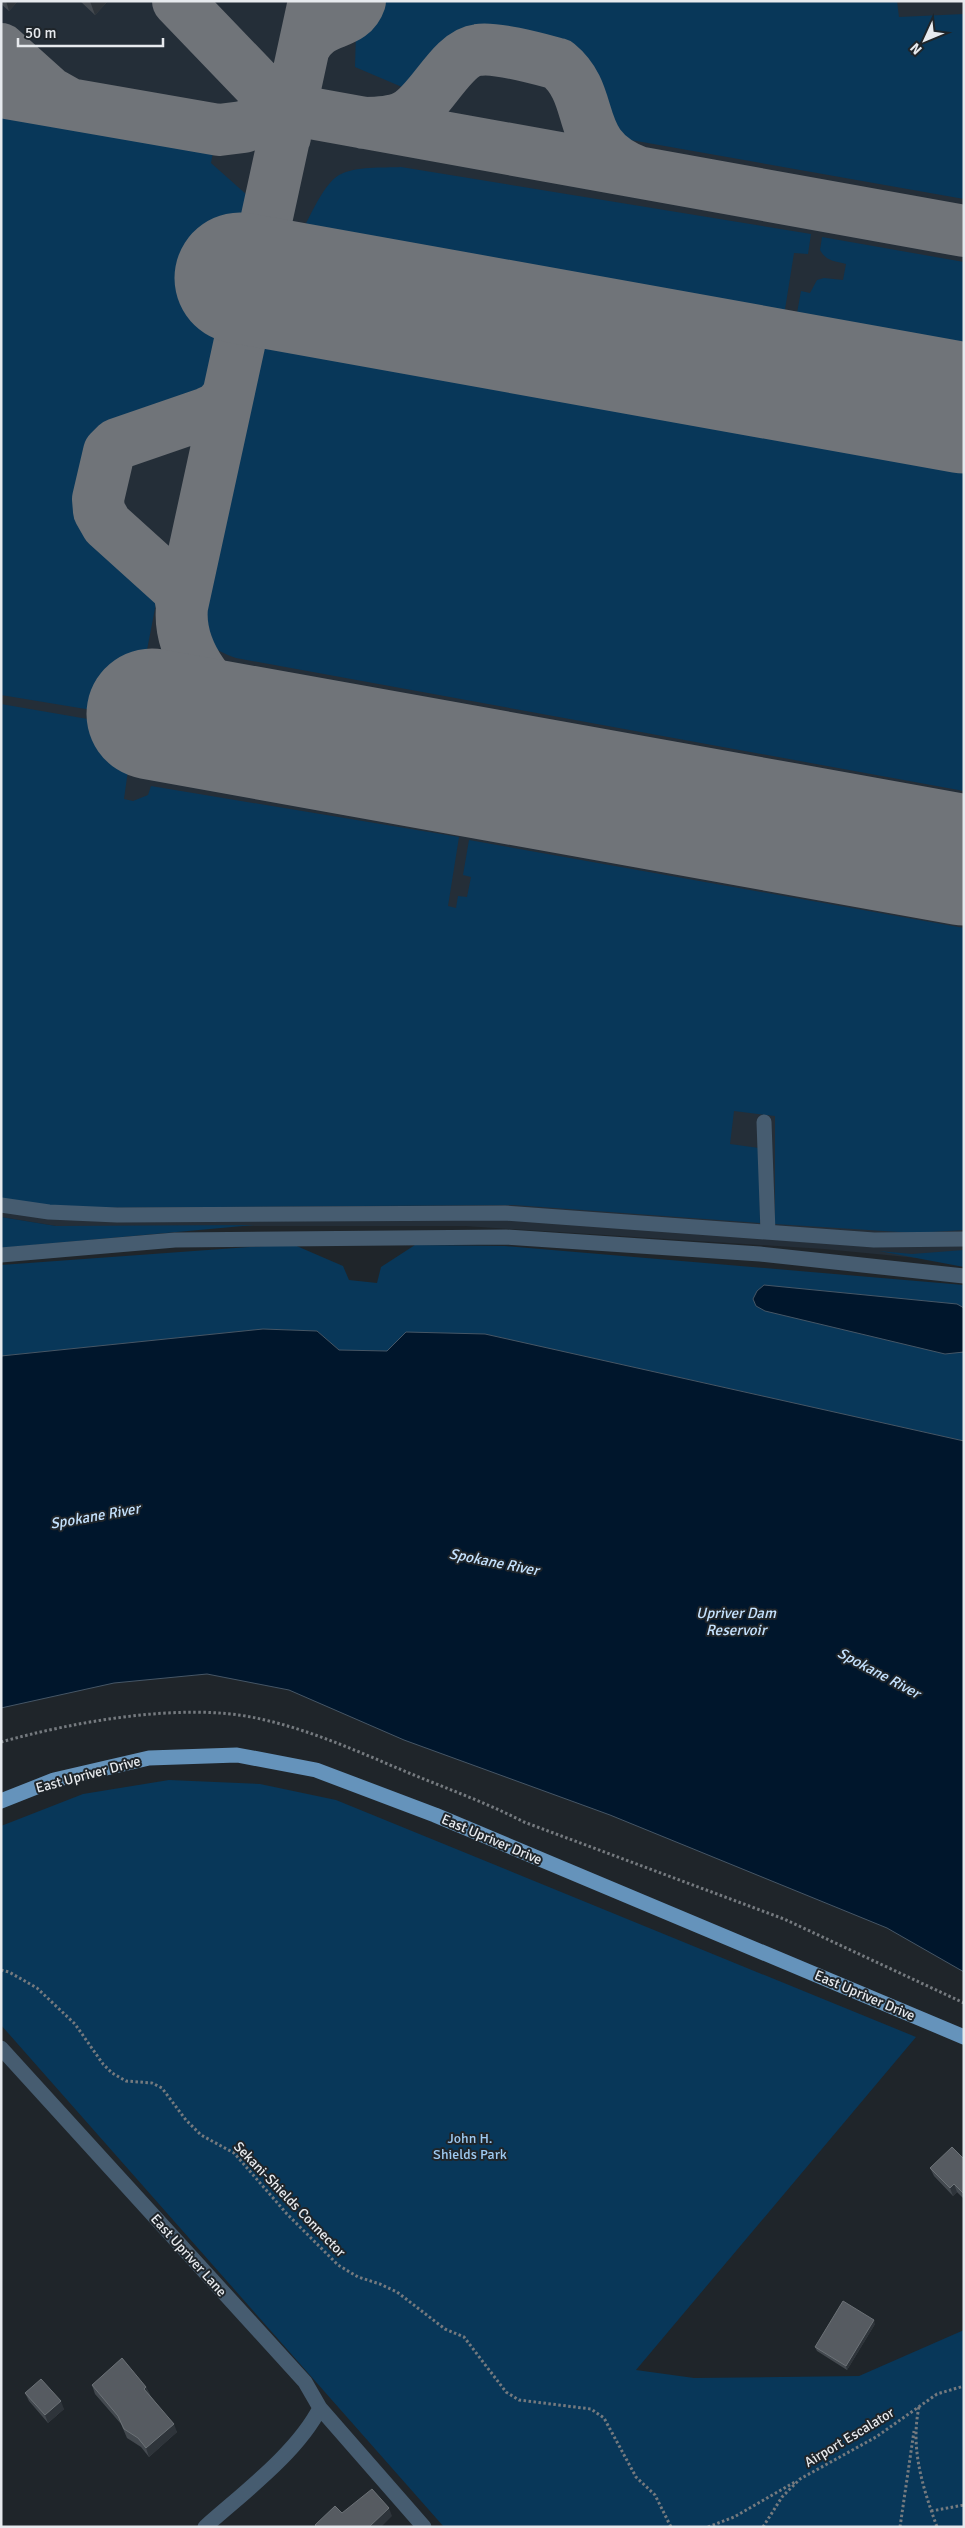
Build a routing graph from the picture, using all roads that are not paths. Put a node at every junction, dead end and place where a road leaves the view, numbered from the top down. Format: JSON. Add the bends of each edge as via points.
{"nodes":[{"id":1,"x":764,"y":1122,"type":"dead end"},
{"id":2,"x":1,"y":1205,"type":"edge"},
{"id":3,"x":768,"y":1232,"type":"junction"},
{"id":4,"x":964,"y":1239,"type":"edge"},
{"id":5,"x":1,"y":1256,"type":"edge"},
{"id":6,"x":964,"y":1276,"type":"edge"},
{"id":7,"x":1,"y":1801,"type":"edge"},
{"id":8,"x":964,"y":2036,"type":"edge"},
{"id":9,"x":1,"y":2048,"type":"edge"},
{"id":10,"x":320,"y":2408,"type":"junction"},
{"id":11,"x":205,"y":2527,"type":"edge"},
{"id":12,"x":424,"y":2527,"type":"edge"}],
"edges":[{"from":1,"to":3,"type":"street"},
{"from":2,"to":3,"type":"street","via":[[49,1212],[117,1215],[505,1213]]},
{"from":3,"to":4,"type":"street","via":[[874,1240]]},
{"from":5,"to":6,"type":"street","via":[[175,1240],[506,1237],[760,1254]]},
{"from":7,"to":8,"type":"main road","name":"East Upriver Drive","via":[[54,1780],[149,1758],[237,1755],[316,1770],[435,1816]]},
{"from":9,"to":10,"type":"street","name":"East Upriver Lane","via":[[285,2360]]},
{"from":10,"to":11,"type":"street","via":[[296,2444]]},
{"from":10,"to":12,"type":"street","name":"East Upriver Lane"}]}
